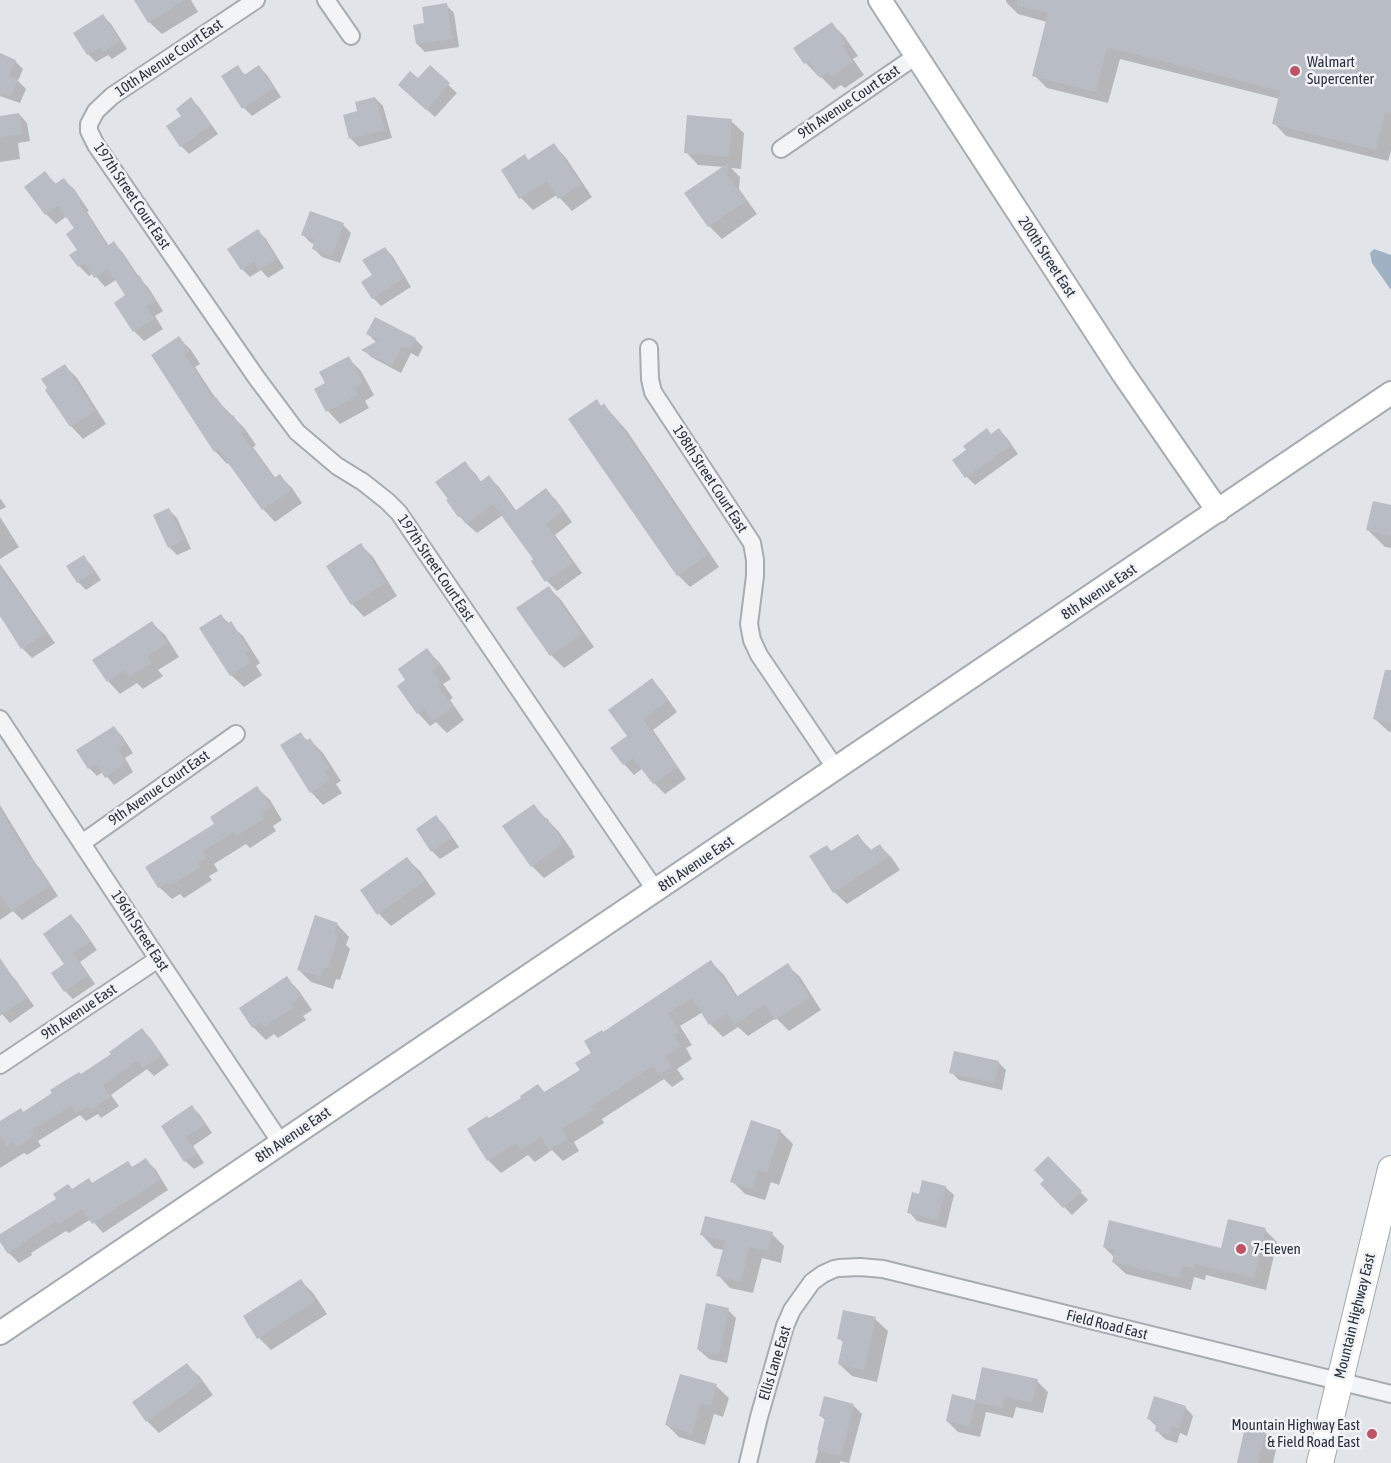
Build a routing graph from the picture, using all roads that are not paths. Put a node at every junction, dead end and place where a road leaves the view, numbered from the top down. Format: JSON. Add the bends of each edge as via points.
{"nodes":[{"id":1,"x":256,"y":0,"type":"edge"},
{"id":2,"x":326,"y":0,"type":"edge"},
{"id":3,"x":880,"y":0,"type":"edge"},
{"id":4,"x":351,"y":36,"type":"dead end"},
{"id":5,"x":916,"y":56,"type":"junction"},
{"id":6,"x":89,"y":124,"type":"joint"},
{"id":7,"x":781,"y":149,"type":"dead end"},
{"id":8,"x":649,"y":348,"type":"dead end"},
{"id":9,"x":1391,"y":393,"type":"edge"},
{"id":10,"x":1218,"y":511,"type":"junction"},
{"id":11,"x":0,"y":719,"type":"edge"},
{"id":12,"x":236,"y":734,"type":"dead end"},
{"id":13,"x":836,"y":769,"type":"junction"},
{"id":14,"x":82,"y":843,"type":"junction"},
{"id":15,"x":656,"y":891,"type":"junction"},
{"id":16,"x":158,"y":959,"type":"junction"},
{"id":17,"x":0,"y":1065,"type":"edge"},
{"id":18,"x":281,"y":1143,"type":"junction"},
{"id":19,"x":1391,"y":1169,"type":"edge"},
{"id":20,"x":823,"y":1274,"type":"joint"},
{"id":21,"x":0,"y":1333,"type":"edge"},
{"id":22,"x":1339,"y":1381,"type":"junction"},
{"id":23,"x":1391,"y":1394,"type":"edge"},
{"id":24,"x":748,"y":1463,"type":"edge"},
{"id":25,"x":1320,"y":1463,"type":"edge"}],
"edges":[{"from":1,"to":6,"type":"street","name":"10th Avenue Court East","via":[[112,96]]},
{"from":2,"to":4,"type":"street"},
{"from":3,"to":5,"type":"street","name":"200th Street East"},
{"from":5,"to":7,"type":"street","name":"9th Avenue Court East"},
{"from":5,"to":10,"type":"street","name":"200th Street East","via":[[1122,372]]},
{"from":6,"to":15,"type":"street","name":"197th Street Court East","via":[[96,145],[297,432],[399,513]]},
{"from":8,"to":13,"type":"street","name":"198th Street Court East","via":[[653,392],[752,543],[752,640]]},
{"from":9,"to":10,"type":"street","name":"8th Avenue East"},
{"from":10,"to":13,"type":"street","name":"8th Avenue East"},
{"from":11,"to":14,"type":"street","name":"196th Street East"},
{"from":12,"to":14,"type":"street","name":"9th Avenue Court East"},
{"from":13,"to":15,"type":"street","name":"8th Avenue East"},
{"from":14,"to":16,"type":"street","name":"196th Street East"},
{"from":15,"to":18,"type":"street","name":"8th Avenue East"},
{"from":16,"to":17,"type":"street","name":"9th Avenue East"},
{"from":16,"to":18,"type":"street","name":"196th Street East"},
{"from":18,"to":21,"type":"street","name":"8th Avenue East"},
{"from":19,"to":22,"type":"main road","name":"Mountain Highway East"},
{"from":20,"to":22,"type":"street","name":"Field Road East","via":[[860,1266],[883,1269]]},
{"from":20,"to":24,"type":"street","name":"Ellis Lane East","via":[[812,1282],[785,1326]]},
{"from":22,"to":23,"type":"street","name":"Field Road East"},
{"from":22,"to":25,"type":"main road","name":"Mountain Highway East"}]}
